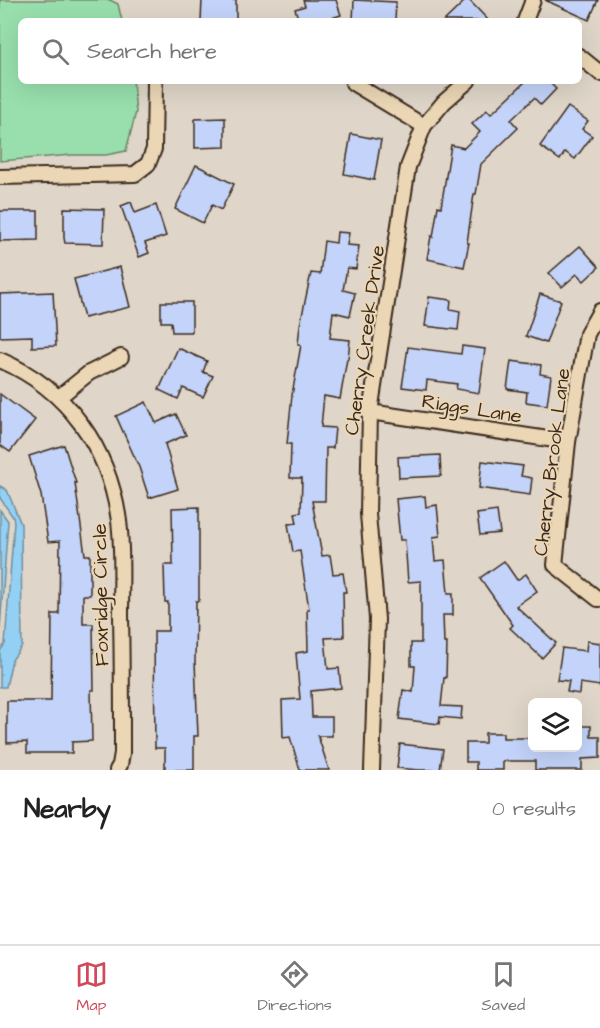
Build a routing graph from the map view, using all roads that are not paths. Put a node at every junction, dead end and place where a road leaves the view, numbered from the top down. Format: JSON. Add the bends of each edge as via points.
{"nodes":[{"id":1,"x":533,"y":0,"type":"edge"},
{"id":2,"x":526,"y":18,"type":"edge"},
{"id":3,"x":582,"y":58,"type":"edge"},
{"id":4,"x":600,"y":73,"type":"edge"},
{"id":5,"x":155,"y":84,"type":"edge"},
{"id":6,"x":355,"y":84,"type":"edge"},
{"id":7,"x":465,"y":84,"type":"edge"},
{"id":8,"x":424,"y":126,"type":"junction"},
{"id":9,"x":0,"y":177,"type":"edge"},
{"id":10,"x":600,"y":311,"type":"edge"},
{"id":11,"x":121,"y":357,"type":"dead end"},
{"id":12,"x":0,"y":360,"type":"edge"},
{"id":13,"x":59,"y":397,"type":"junction"},
{"id":14,"x":370,"y":412,"type":"junction"},
{"id":15,"x":568,"y":442,"type":"junction"},
{"id":16,"x":600,"y":599,"type":"edge"},
{"id":17,"x":117,"y":770,"type":"edge"},
{"id":18,"x":372,"y":770,"type":"edge"}],
"edges":[{"from":1,"to":2,"type":"street"},
{"from":3,"to":4,"type":"street"},
{"from":5,"to":9,"type":"street","via":[[154,149],[148,164],[135,174]]},
{"from":6,"to":8,"type":"street"},
{"from":7,"to":8,"type":"street","name":"Cherry Creek Drive"},
{"from":8,"to":14,"type":"street","name":"Cherry Creek Drive","via":[[408,167]]},
{"from":10,"to":15,"type":"street","name":"Cherry Brook Lane","via":[[587,334]]},
{"from":11,"to":13,"type":"street","via":[[89,373]]},
{"from":12,"to":13,"type":"street","name":"Foxridge Circle","via":[[28,374]]},
{"from":13,"to":17,"type":"street","name":"Foxridge Circle","via":[[100,456],[111,482],[119,523],[122,753]]},
{"from":14,"to":15,"type":"street","name":"Riggs Lane"},
{"from":14,"to":18,"type":"street","name":"Cherry Creek Drive","via":[[368,514],[377,619]]},
{"from":15,"to":16,"type":"street","name":"Cherry Brook Lane","via":[[555,565]]}]}
